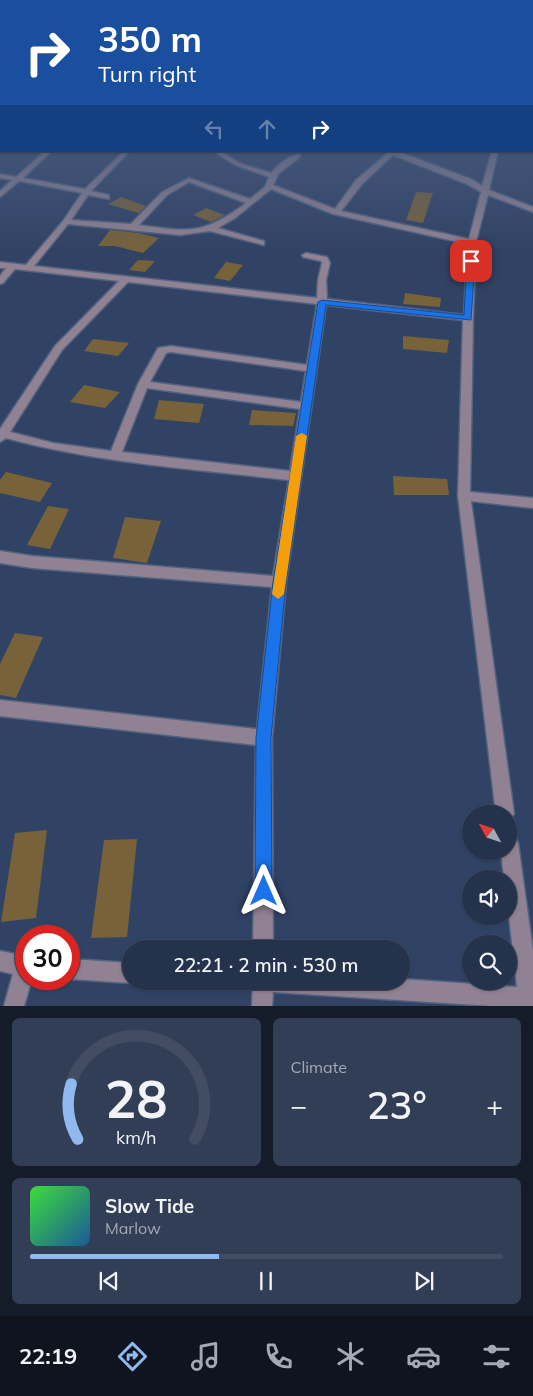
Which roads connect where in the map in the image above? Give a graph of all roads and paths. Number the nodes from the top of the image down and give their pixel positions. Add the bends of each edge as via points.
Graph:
1 (42, 158) edge
2 (120, 158) edge
3 (227, 158) edge
4 (295, 158) edge
5 (385, 158) edge
6 (407, 158) edge
7 (493, 158) edge
8 (0, 176) edge
9 (272, 176) junction
10 (20, 179) junction
11 (269, 186) junction
12 (484, 191) junction
13 (86, 192) junction
14 (0, 196) edge
15 (106, 197) dead end
16 (251, 202) junction
17 (533, 210) edge
18 (336, 212) junction
19 (66, 222) junction
20 (133, 227) junction
21 (212, 229) junction
22 (472, 242) junction
23 (261, 243) dead end
24 (306, 255) dead end
25 (0, 266) edge
26 (12, 267) junction
27 (27, 268) junction
28 (125, 280) junction
29 (0, 281) edge
30 (322, 302) junction
31 (468, 318) junction
32 (312, 369) junction
33 (143, 384) junction
34 (306, 406) junction
35 (1, 435) edge
36 (115, 456) junction
37 (295, 476) junction
38 (464, 496) junction
39 (533, 503) edge
40 (0, 557) edge
41 (279, 582) junction
42 (0, 708) edge
43 (264, 738) junction
44 (504, 805) edge
45 (511, 860) edge
46 (263, 940) edge
47 (0, 961) edge
48 (15, 964) edge
49 (80, 970) edge
50 (122, 972) edge
51 (19, 990) edge
52 (264, 990) edge
53 (378, 990) edge
54 (529, 1002) edge
55 (14, 1006) edge
56 (262, 1006) edge

1 - 10 street
2 - 13 street
3 - 9 street
4 - 9 street
5 - 18 street via 359,182
6 - 12 street via 470,182
7 - 12 street
8 - 10 street
9 - 11 street
10 - 13 street
10 - 14 street
11 - 16 street
11 - 18 street
12 - 17 street
12 - 22 street
13 - 15 street
13 - 19 street
16 - 20 street via 189,180 159,196
16 - 21 street
18 - 22 street
19 - 20 street
19 - 27 street
20 - 21 street via 183,233
21 - 23 street
22 - 31 street
24 - 30 street via 324,259 326,264
25 - 26 street
26 - 27 street
26 - 29 street
27 - 28 street
28 - 30 street
28 - 35 street via 58,348
30 - 31 street
30 - 32 street
31 - 38 street
32 - 33 street via 166,348 159,352
32 - 34 street
33 - 34 street
33 - 36 street
34 - 37 street
35 - 36 street
36 - 37 street
37 - 41 street
38 - 39 street
38 - 44 street
40 - 41 street
41 - 43 street
42 - 43 street
43 - 46 street
45 - 54 street
47 - 48 street
49 - 50 street
51 - 55 street
52 - 56 street
53 - 54 street

